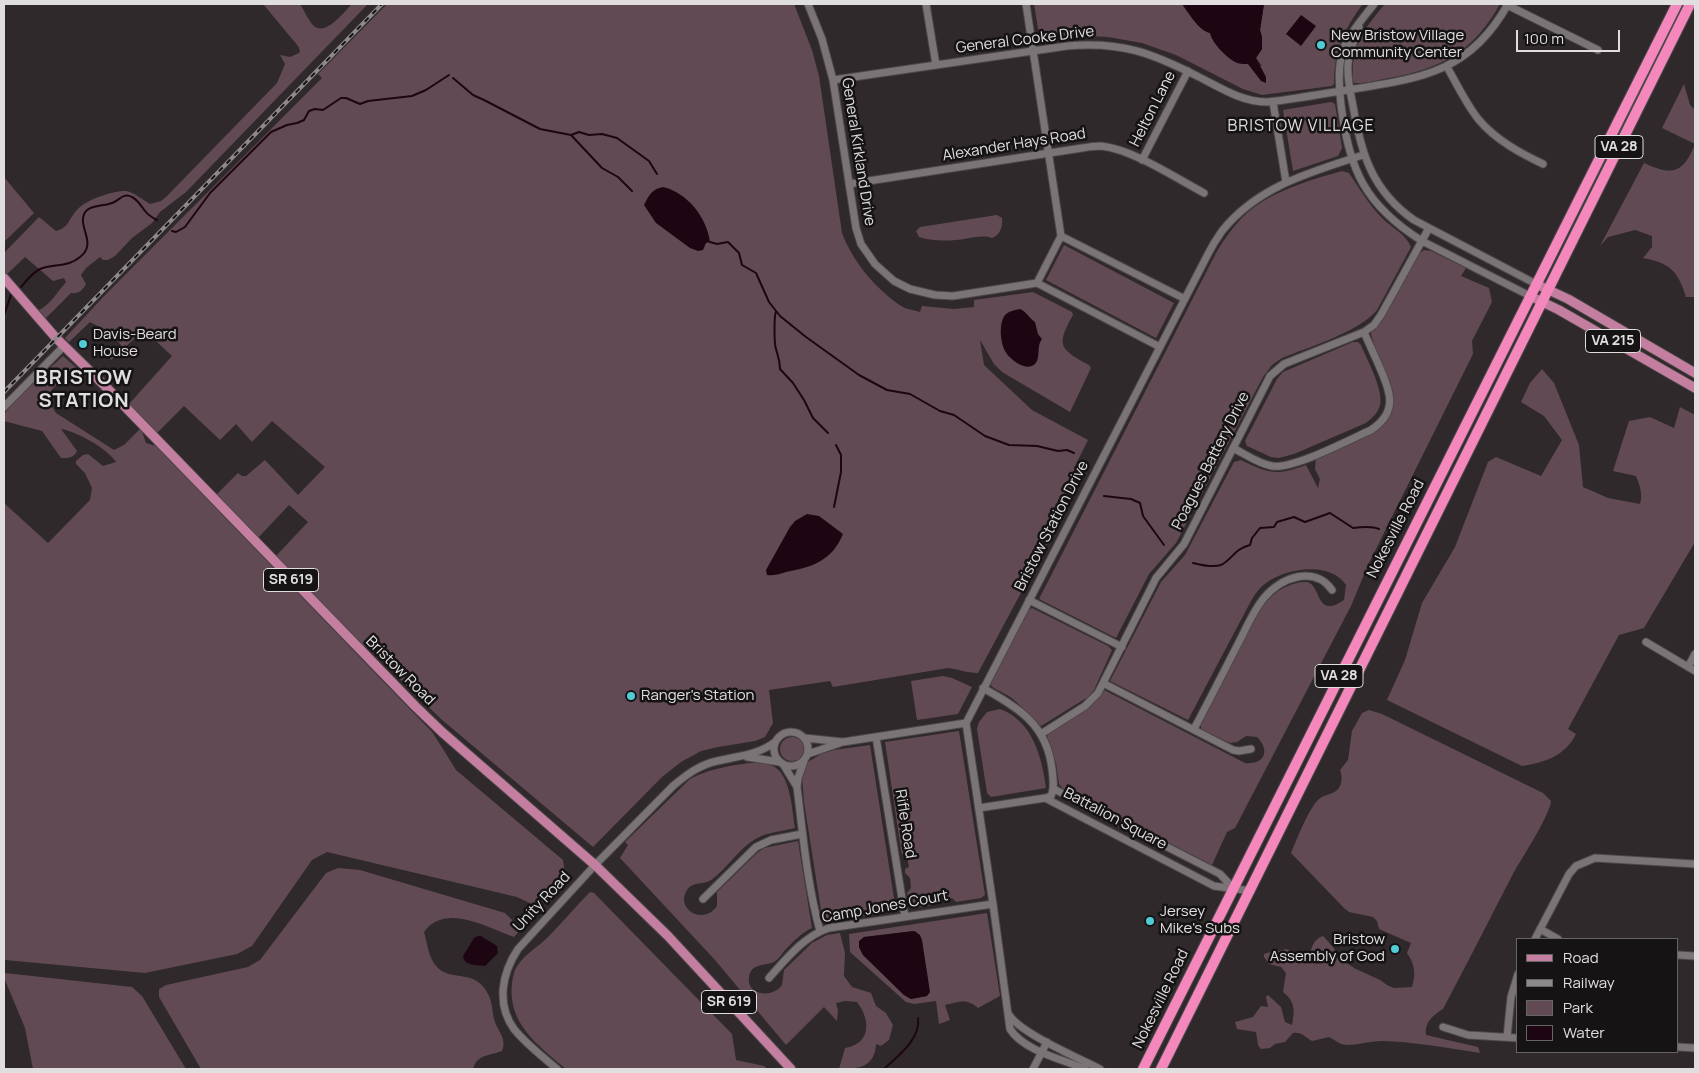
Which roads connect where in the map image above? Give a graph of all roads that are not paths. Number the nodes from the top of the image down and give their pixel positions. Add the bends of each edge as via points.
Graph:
1 (808, 4) edge
2 (926, 4) edge
3 (1026, 4) edge
4 (1374, 4) edge
5 (1508, 4) edge
6 (1676, 4) edge
7 (1690, 4) edge
8 (1362, 19) junction
9 (1598, 50) dead end
10 (1033, 51) junction
11 (936, 65) junction
12 (1447, 67) junction
13 (1188, 71) junction
14 (833, 80) junction
15 (1350, 90) junction
16 (1340, 91) junction
17 (1273, 102) junction
18 (1048, 153) junction
19 (1363, 155) junction
20 (1351, 159) junction
21 (1142, 160) junction
22 (1543, 164) dead end
23 (1286, 182) junction
24 (849, 184) junction
25 (1204, 193) dead end
26 (1429, 228) junction
27 (1061, 236) junction
28 (1422, 241) junction
29 (4, 278) edge
30 (1037, 283) junction
31 (1536, 284) junction
32 (1548, 290) junction
33 (1530, 296) junction
34 (1184, 299) junction
35 (1542, 302) junction
36 (1364, 332) junction
37 (64, 346) junction
38 (1160, 347) junction
39 (1695, 373) edge
40 (1695, 388) edge
41 (4, 407) edge
42 (1233, 448) junction
43 (1332, 590) dead end
44 (1029, 600) junction
45 (1646, 642) dead end
46 (1122, 647) junction
47 (1695, 654) edge
48 (1688, 667) junction
49 (1695, 671) edge
50 (1103, 683) junction
51 (983, 688) junction
52 (966, 723) junction
53 (1194, 729) junction
54 (1041, 734) junction
55 (876, 737) junction
56 (805, 738) junction
57 (775, 742) junction
58 (843, 742) junction
59 (1251, 748) dead end
60 (744, 757) junction
61 (806, 758) junction
62 (781, 763) junction
63 (797, 787) junction
64 (1054, 790) junction
65 (1045, 798) junction
66 (979, 808) junction
67 (802, 834) junction
68 (1695, 864) edge
69 (595, 865) junction
70 (1233, 888) junction
71 (1251, 890) junction
72 (703, 899) dead end
73 (993, 904) junction
74 (905, 916) junction
75 (1540, 929) junction
76 (820, 931) junction
77 (1536, 938) edge
78 (1556, 938) edge
79 (1679, 955) edge
80 (1695, 956) edge
81 (769, 978) dead end
82 (1516, 981) edge
83 (1006, 1008) junction
84 (1443, 1026) dead end
85 (1508, 1037) junction
86 (1516, 1038) edge
87 (1047, 1042) junction
88 (1679, 1047) edge
89 (1695, 1048) edge
90 (1042, 1052) junction
91 (1164, 1068) edge
92 (557, 1069) edge
93 (791, 1069) edge
94 (1033, 1069) edge
95 (1085, 1069) edge
96 (1100, 1069) edge
97 (1142, 1069) edge

1 - 14 street, General Kirkland Drive
2 - 11 street
3 - 10 street
4 - 8 street
5 - 9 street
5 - 12 street, General Cooke Drive via 1482,40
6 - 31 highway, Nokesville Road / VA 28
7 - 32 highway, Nokesville Road / VA 28
8 - 15 street via 1349,57
8 - 16 street via 1345,45 1339,74
10 - 11 street, General Cooke Drive
10 - 13 street, General Cooke Drive via 1088,44 1110,45 1153,55
10 - 18 street
11 - 14 street, General Cooke Drive
12 - 15 street, General Cooke Drive via 1414,79
12 - 22 street via 1480,121 1511,147
13 - 17 street, General Cooke Drive via 1246,100
13 - 21 street, Helton Lane
14 - 24 street, General Kirkland Drive
15 - 16 street, General Cooke Drive
15 - 19 street
16 - 17 street, General Cooke Drive
16 - 20 street
17 - 23 street
18 - 21 street, Alexander Hays Road via 1101,146
18 - 24 street, Alexander Hays Road
18 - 27 street
19 - 20 street, Bristow Station Drive
19 - 26 street via 1392,200 1408,216
20 - 23 street, Bristow Station Drive
20 - 28 street via 1361,182 1382,211
21 - 25 street, Alexander Hays Road
23 - 34 street, Bristow Station Drive via 1250,203 1221,232
24 - 30 street, General Kirkland Drive via 861,244 887,276 902,285 918,292 960,296
26 - 28 street, Poagues Battery Drive
26 - 31 street
27 - 30 street
27 - 34 street
28 - 33 street
28 - 36 street, Poagues Battery Drive via 1382,315
29 - 37 main road, Bristow Road / SR 619
30 - 38 street
31 - 32 main road, VA 215
31 - 33 highway, Nokesville Road / VA 28
32 - 35 highway, Nokesville Road / VA 28
32 - 39 main road, VA 215
33 - 35 main road, VA 215
33 - 70 highway, Nokesville Road / VA 28
34 - 38 street, Bristow Station Drive
35 - 40 main road, VA 215
35 - 71 highway, Nokesville Road / VA 28
36 - 42 street, Poagues Battery Drive via 1274,371
36 - 42 street via 1390,392 1386,417 1378,426 1282,466 1269,466
37 - 41 street
37 - 69 main road, Bristow Road / SR 619 via 415,706
38 - 44 street, Bristow Station Drive
42 - 46 street, Poagues Battery Drive via 1184,544 1156,578
43 - 53 street via 1324,580 1310,576 1294,578 1271,590 1255,612
44 - 46 street
44 - 51 street, Bristow Station Drive
45 - 48 street
46 - 50 street, Poagues Battery Drive
47 - 48 street
48 - 49 street
50 - 53 street
50 - 54 street, Poagues Battery Drive via 1085,706
51 - 52 street, Bristow Station Drive
51 - 54 street via 1020,710
52 - 55 street
52 - 66 street
53 - 59 street via 1233,750
54 - 64 street via 1049,755
55 - 58 street
55 - 74 street, Rifle Road
56 - 57 street via 790,731
56 - 58 street
56 - 61 street via 809,749
57 - 60 street
57 - 62 street via 774,752
58 - 61 street
60 - 62 street
60 - 69 street, Unity Road via 715,762 684,776
61 - 62 street via 796,766
61 - 63 street
62 - 63 street
63 - 67 street
64 - 65 street
64 - 70 street, Battalion Square via 1220,874
65 - 66 street, Battalion Square
65 - 70 street, Battalion Square via 1214,886
66 - 73 street
67 - 72 street via 756,847
67 - 76 street
68 - 75 street via 1603,858 1585,861 1570,874
69 - 92 street, Unity Road via 518,949 503,981 504,1006 514,1029
69 - 93 main road, Bristow Road / SR 619 via 668,936
70 - 71 street, Battalion Square
70 - 97 highway, Nokesville Road / VA 28
71 - 91 highway, Nokesville Road / VA 28
73 - 74 street, Camp Jones Court
73 - 83 street
74 - 76 street, Camp Jones Court
75 - 77 street
75 - 78 street
76 - 81 street, Camp Jones Court via 803,942
79 - 80 street
82 - 85 street via 1511,997
83 - 87 street via 1014,1022
83 - 90 street via 1013,1034
84 - 85 street via 1468,1035
85 - 86 street
87 - 90 street
87 - 96 street
88 - 89 street
90 - 94 street
90 - 95 street

